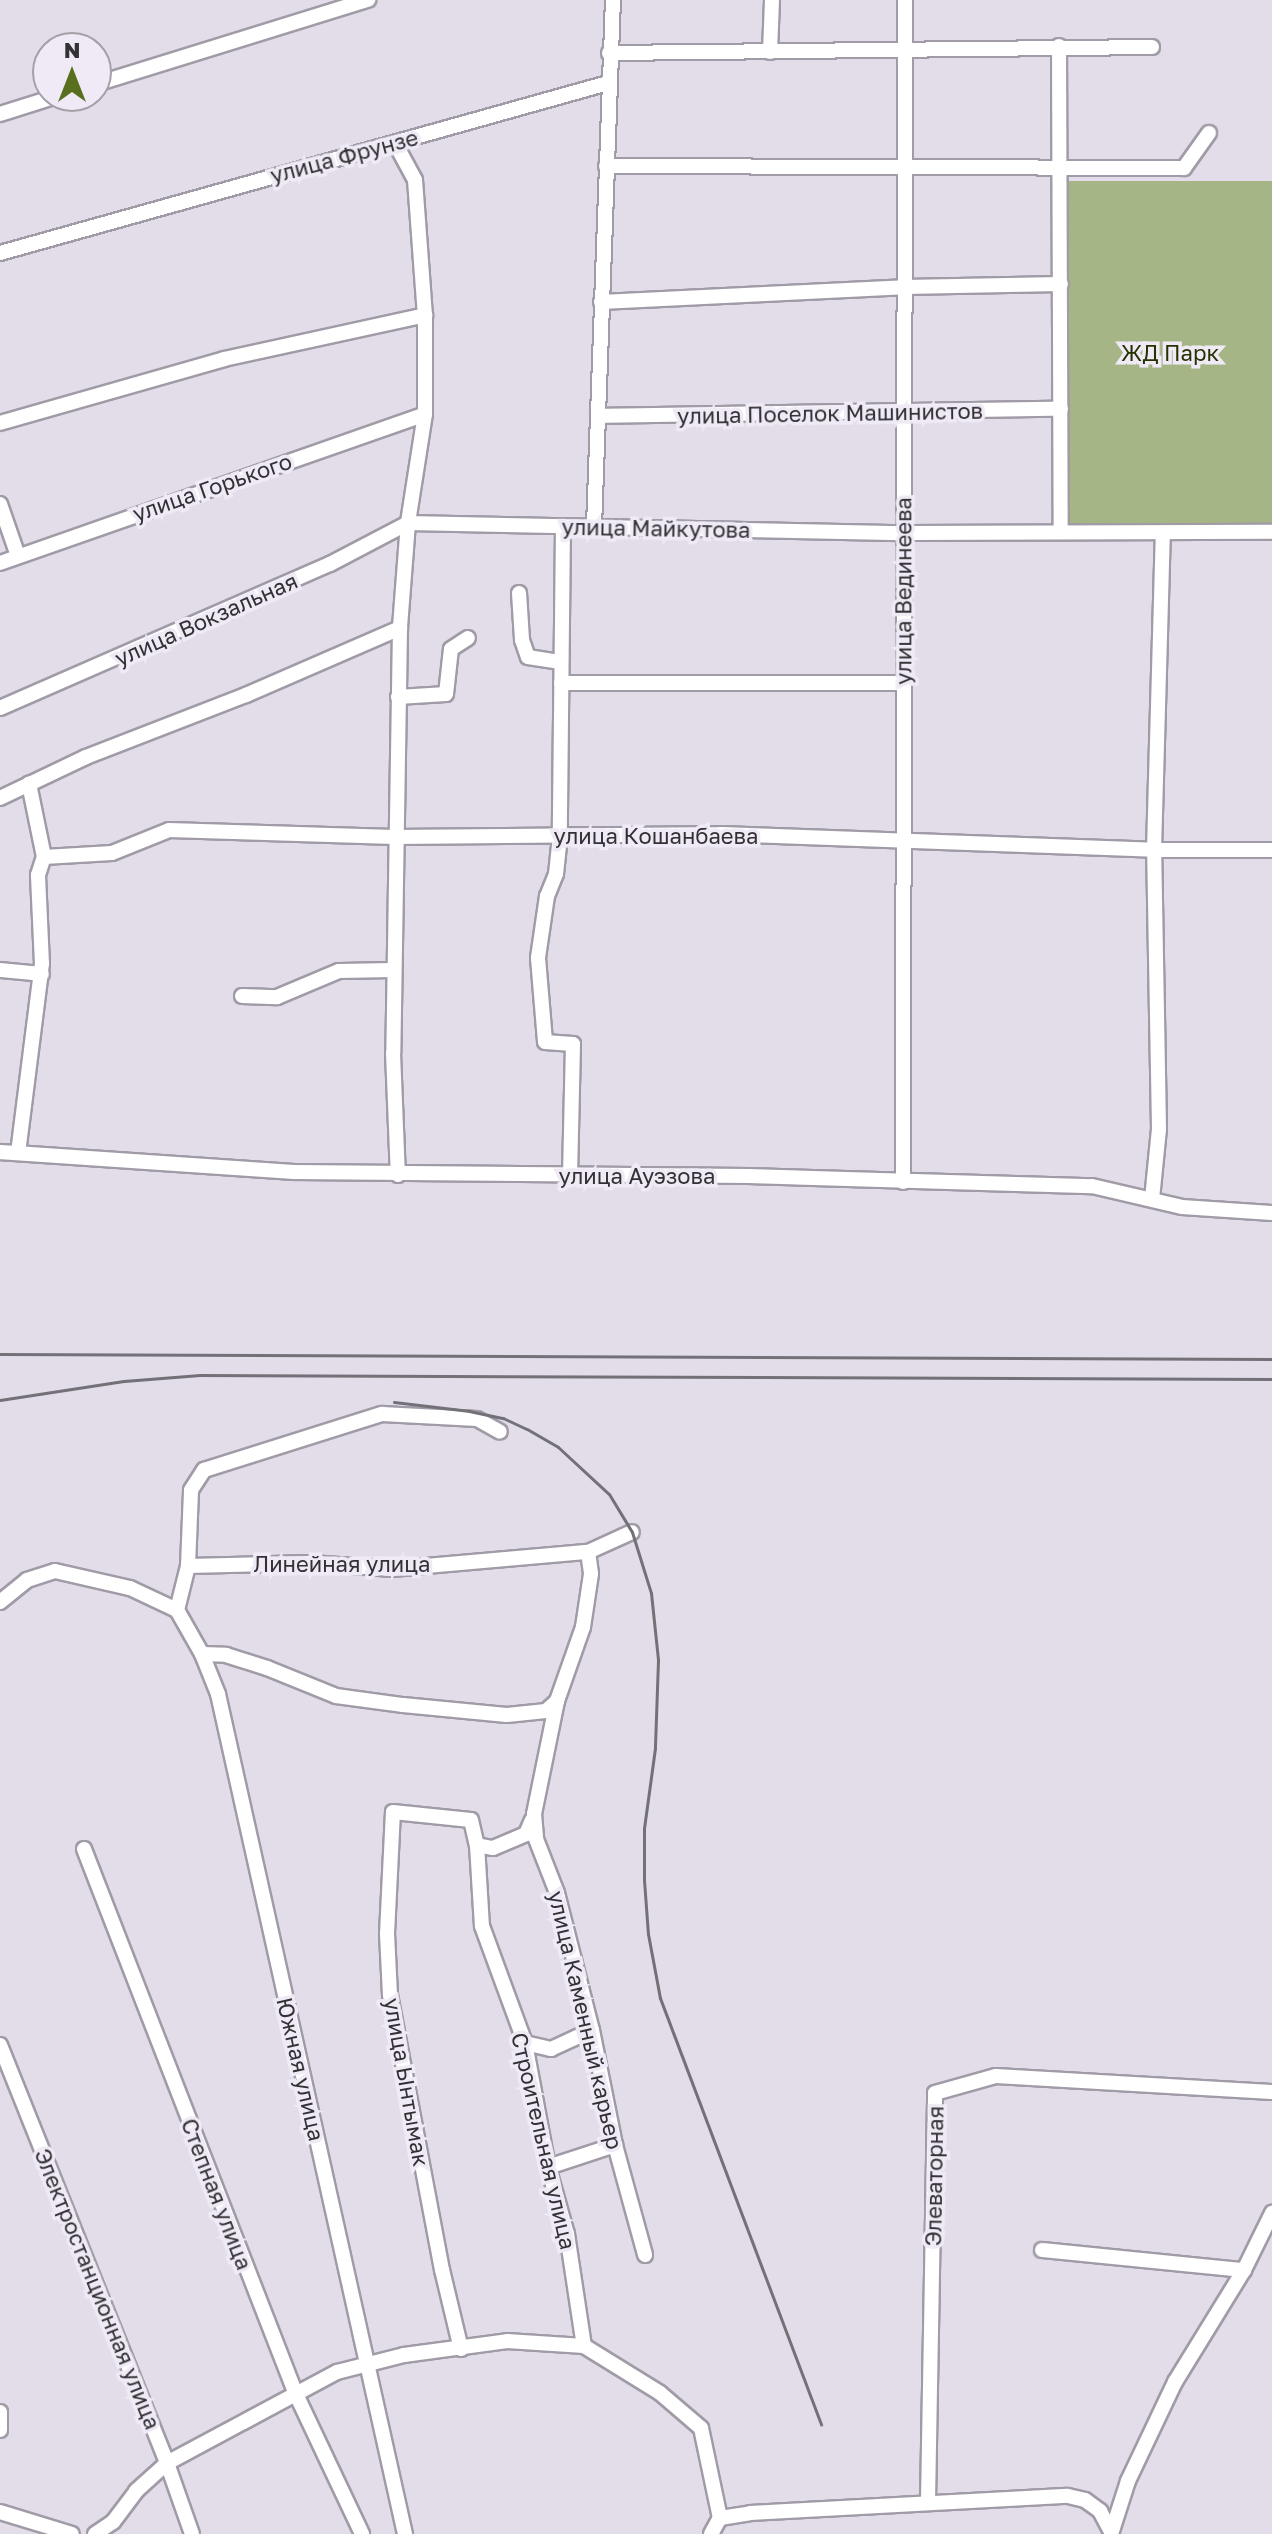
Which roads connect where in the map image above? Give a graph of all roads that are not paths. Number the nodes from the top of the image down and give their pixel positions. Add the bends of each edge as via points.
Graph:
1 (368, 0) edge
2 (613, 0) edge
3 (772, 0) edge
4 (905, 0) edge
5 (1059, 46) junction
6 (1152, 47) dead end
7 (770, 52) junction
8 (905, 52) junction
9 (609, 53) junction
10 (112, 79) edge
11 (608, 83) junction
12 (32, 104) edge
13 (0, 114) edge
14 (1209, 133) dead end
15 (395, 143) junction
16 (606, 166) junction
17 (904, 168) junction
18 (1060, 168) junction
19 (0, 253) edge
20 (1061, 284) junction
21 (904, 287) junction
22 (601, 302) junction
23 (425, 315) junction
24 (1061, 409) junction
25 (903, 411) junction
26 (425, 414) junction
27 (598, 416) junction
28 (0, 423) edge
29 (0, 504) edge
30 (408, 523) junction
31 (563, 526) junction
32 (594, 527) junction
33 (1061, 532) junction
34 (1272, 532) edge
35 (903, 533) junction
36 (1163, 533) junction
37 (18, 556) junction
38 (0, 563) edge
39 (519, 593) dead end
40 (400, 628) junction
41 (468, 638) dead end
42 (561, 662) junction
43 (561, 683) junction
44 (903, 683) junction
45 (398, 697) junction
46 (0, 708) edge
47 (29, 784) junction
48 (0, 798) edge
49 (560, 836) junction
50 (394, 837) junction
51 (905, 842) junction
52 (1154, 850) junction
53 (1272, 850) edge
54 (44, 857) junction
55 (0, 970) edge
56 (393, 970) junction
57 (42, 974) junction
58 (242, 996) dead end
59 (0, 1152) edge
60 (18, 1153) junction
61 (398, 1175) junction
62 (570, 1176) junction
63 (903, 1182) junction
64 (1152, 1199) junction
65 (1272, 1213) edge
66 (500, 1432) dead end
67 (632, 1532) dead end
68 (588, 1552) junction
69 (188, 1566) junction
70 (0, 1602) edge
71 (177, 1610) junction
72 (202, 1654) junction
73 (557, 1701) junction
74 (534, 1814) junction
75 (477, 1845) junction
76 (84, 1849) dead end
77 (592, 2030) junction
78 (525, 2043) junction
79 (0, 2045) edge
80 (1272, 2092) edge
81 (615, 2145) junction
82 (548, 2167) junction
83 (1272, 2213) edge
84 (1042, 2250) dead end
85 (645, 2255) dead end
86 (1244, 2270) junction
87 (584, 2346) junction
88 (461, 2349) junction
89 (367, 2364) junction
90 (295, 2392) junction
91 (0, 2412) edge
92 (0, 2430) edge
93 (167, 2463) junction
94 (928, 2502) junction
95 (0, 2512) edge
96 (720, 2518) junction
97 (1111, 2533) edge
98 (72, 2534) edge
99 (95, 2534) edge
100 (192, 2534) edge
101 (362, 2534) edge
102 (405, 2534) edge
103 (711, 2534) edge

1 - 10 street
2 - 9 street
3 - 7 street
4 - 8 street, улица Вединеева
5 - 6 street
5 - 8 street
5 - 18 street
7 - 8 street
7 - 9 street
8 - 17 street, улица Вединеева
9 - 11 street
11 - 15 street, улица Фрунзе
11 - 16 street
12 - 13 street
14 - 18 street via 1184,168
15 - 19 street, улица Фрунзе
15 - 23 street via 415,180
16 - 17 street
16 - 22 street
17 - 18 street
17 - 21 street, улица Вединеева
18 - 20 street
20 - 21 street
20 - 24 street
21 - 22 street
21 - 25 street, улица Вединеева
22 - 27 street
23 - 26 street
23 - 28 street via 224,359
24 - 25 street, улица Поселок Машинистов
24 - 33 street
25 - 27 street, улица Поселок Машинистов
25 - 35 street, улица Вединеева
26 - 30 street
26 - 37 street, улица Горького
27 - 32 street
29 - 37 street
30 - 31 street, улица Майкутова
30 - 40 street
30 - 46 street, улица Вокзальная via 330,564
31 - 32 street, улица Майкутова
31 - 42 street
32 - 35 street, улица Майкутова
33 - 35 street, улица Майкутова
33 - 36 street, улица Майкутова
34 - 36 street, улица Майкутова
35 - 44 street, улица Вединеева
36 - 52 street
37 - 38 street, улица Горького
39 - 42 street via 528,657
40 - 45 street
40 - 47 street
41 - 45 street via 451,649 446,694
42 - 43 street
43 - 44 street
43 - 49 street
44 - 51 street, улица Вединеева
45 - 50 street
47 - 48 street
47 - 54 street
49 - 50 street, улица Кошанбаева
49 - 51 street, улица Кошанбаева via 721,834
49 - 62 street via 538,958 545,1042 573,1044
50 - 54 street, улица Кошанбаева via 169,830 112,853
50 - 56 street
51 - 52 street, улица Кошанбаева
51 - 63 street, улица Вединеева
52 - 53 street, улица Кошанбаева
52 - 64 street via 1159,1129
54 - 57 street via 38,875
55 - 57 street
56 - 58 street via 339,971 277,997
56 - 61 street
57 - 60 street
59 - 60 street, улица Ауэзова
60 - 61 street, улица Ауэзова
61 - 62 street, улица Ауэзова
62 - 63 street, улица Ауэзова
63 - 64 street, улица Ауэзова via 1092,1186
64 - 65 street, улица Ауэзова via 1182,1207
66 - 69 street via 477,1419 382,1414 204,1470 191,1490
67 - 68 street, Линейная улица
68 - 69 street, Линейная улица via 392,1569 312,1563
68 - 73 street, улица Каменный карьер via 591,1574 583,1627
69 - 71 street
70 - 71 street via 27,1580 55,1571 130,1588
71 - 72 street, Южная улица
72 - 73 street via 226,1655 336,1696 403,1705 507,1715 546,1711
72 - 89 street, Южная улица via 218,1694
73 - 74 street, улица Каменный карьер
74 - 75 street via 526,1834 493,1848
74 - 77 street, улица Каменный карьер via 536,1839 557,1893
75 - 78 street, Строительная улица via 482,1926
75 - 88 street, улица Ынтымак via 471,1820 393,1812 390,1995
76 - 90 street, Степная улица
77 - 78 street via 551,2049
77 - 81 street, улица Каменный карьер
78 - 82 street, Строительная улица
79 - 93 street, Электростанционная улица
80 - 94 street, Элеваторная via 996,2076 935,2093
81 - 82 street
81 - 85 street, улица Каменный карьер
82 - 87 street, Строительная улица via 567,2234
83 - 86 street
84 - 86 street
86 - 97 street via 1175,2382 1128,2481
87 - 88 street via 507,2341
87 - 96 street via 660,2393 701,2428
88 - 89 street
89 - 90 street
89 - 102 street, Южная улица
90 - 93 street
90 - 101 street, Степная улица
91 - 92 street
93 - 99 street via 113,2522
93 - 100 street, Электростанционная улица
94 - 96 street
94 - 97 street via 1068,2496 1100,2511
95 - 98 street
96 - 103 street

